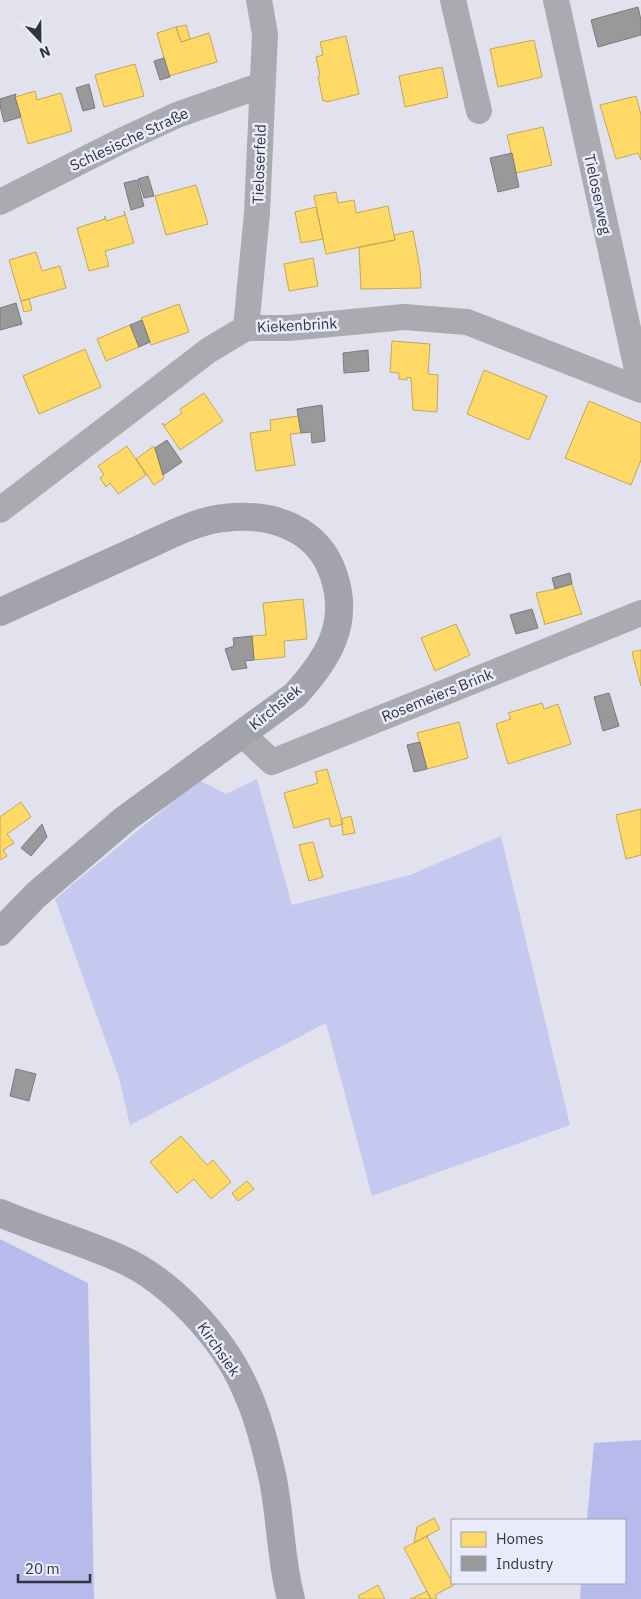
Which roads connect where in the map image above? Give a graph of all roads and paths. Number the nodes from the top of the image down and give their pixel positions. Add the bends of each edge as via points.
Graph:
1 (259, 0) edge
2 (452, 0) edge
3 (556, 0) edge
4 (262, 85) junction
5 (479, 111) dead end
6 (0, 202) edge
7 (246, 328) junction
8 (641, 389) edge
9 (0, 510) edge
10 (0, 612) edge
11 (641, 613) edge
12 (242, 734) junction
13 (0, 932) edge
14 (0, 1213) edge
15 (291, 1599) edge

1 - 4 street, Tieloserfeld via 265,34
2 - 5 street
3 - 8 street, Tieloserweg
4 - 6 street, Schlesische Straße via 177,115
4 - 7 street, Tieloserfeld via 257,212
7 - 8 street, Kiekenbrink via 289,328 404,317 467,322
7 - 9 street, Kiekenbrink via 210,350
10 - 12 main road, Kirchsiek via 185,529 222,518 271,519 293,528 311,539 333,570 339,591 340,614 334,640 317,670 295,695
11 - 12 street, Rosemeiers Brink via 272,762
12 - 13 main road, Kirchsiek via 125,819 36,895
14 - 15 main road, Kirchsiek via 123,1260 164,1284 195,1315 225,1353 245,1387 260,1427 272,1478

